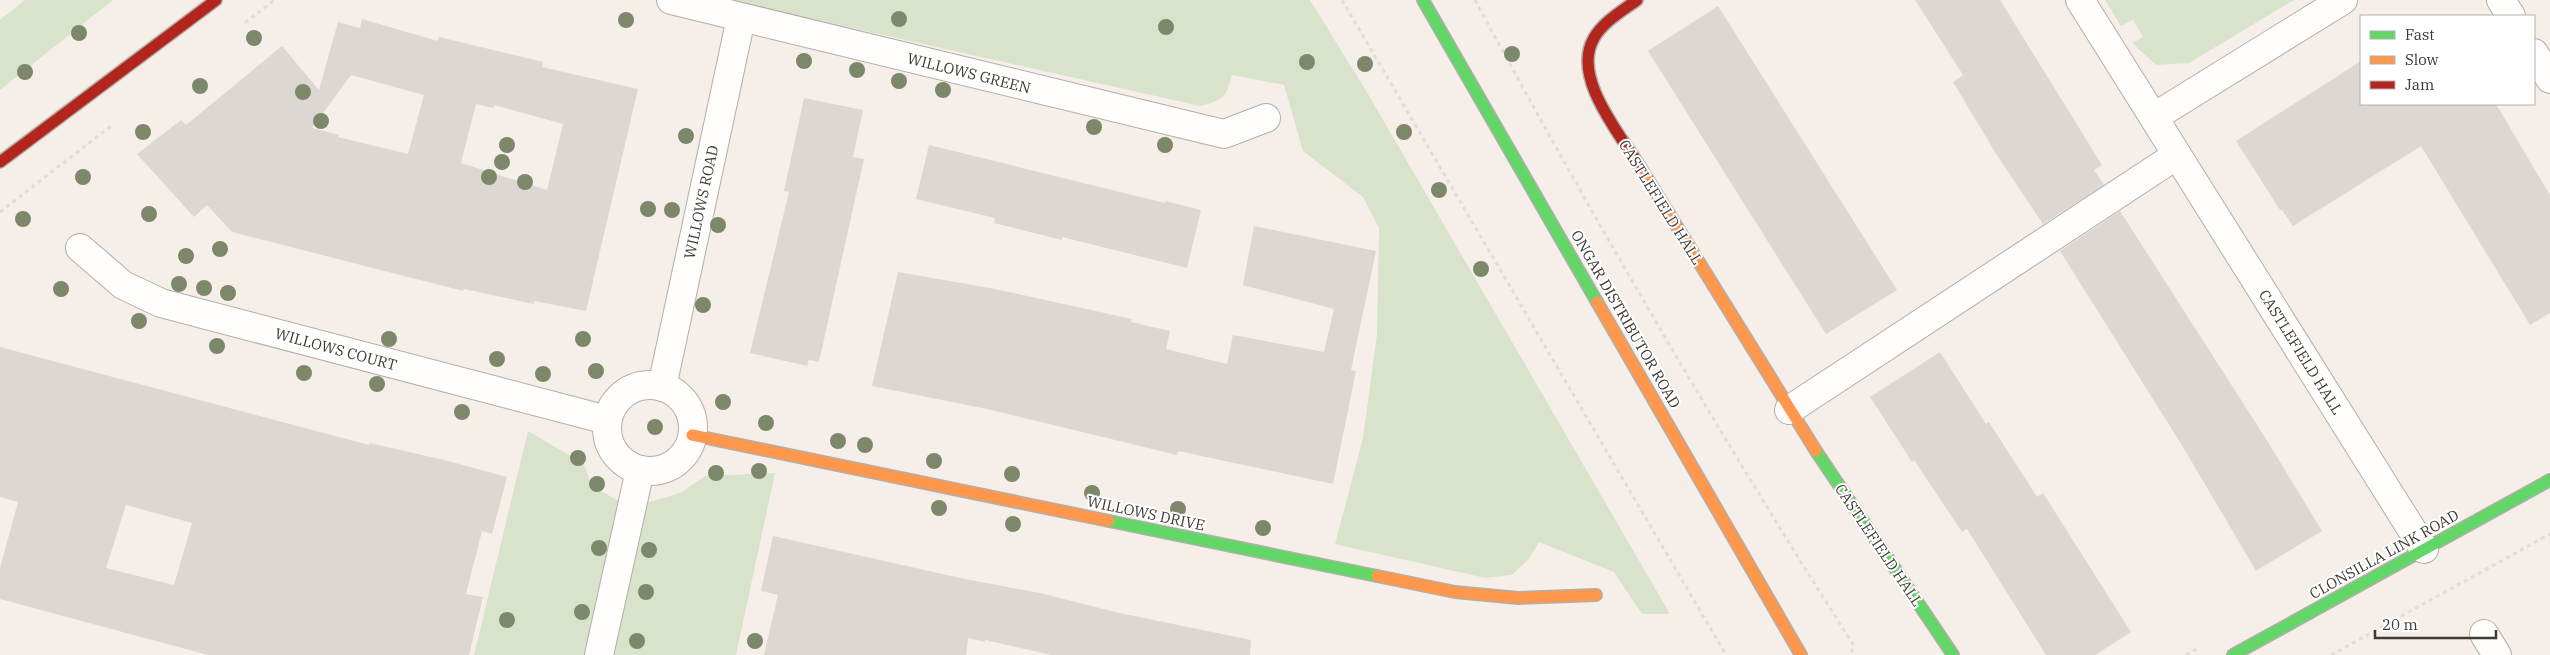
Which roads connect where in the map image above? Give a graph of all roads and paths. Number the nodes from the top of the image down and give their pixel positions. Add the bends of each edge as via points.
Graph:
1 (216, 0) edge
2 (671, 0) edge
3 (1236, 0) edge
4 (1342, 0) edge
5 (1423, 0) edge
6 (1475, 0) edge
7 (1637, 0) edge
8 (2080, 0) edge
9 (2343, 0) edge
10 (2501, 0) edge
11 (2510, 15) edge
12 (741, 18) junction
13 (2535, 55) edge
14 (2550, 79) edge
15 (1290, 86) dead end
16 (2154, 117) junction
17 (1266, 118) dead end
18 (2177, 155) junction
19 (0, 162) edge
20 (80, 248) dead end
21 (662, 386) junction
22 (1789, 410) junction
23 (607, 420) junction
24 (692, 435) junction
25 (640, 470) junction
26 (2550, 480) edge
27 (2550, 534) edge
28 (2424, 550) junction
29 (1596, 594) dead end
30 (599, 655) edge
31 (1726, 655) edge
32 (1801, 655) edge
33 (1850, 655) edge
34 (1952, 655) edge
35 (2233, 655) edge
36 (2331, 655) edge

1 - 19 street
2 - 12 street, WILLOWS GREEN
3 - 15 path via 1284,63
4 - 31 path
5 - 32 street, ONGAR DISTRIBUTOR ROAD
6 - 33 path via 1714,421 1854,646
7 - 22 street, CASTLEFIELD HALL via 1592,37 1586,54 1587,75 1593,90
8 - 16 street, CASTLEFIELD HALL
9 - 16 street
10 - 11 street
12 - 17 street, WILLOWS GREEN via 1224,134
12 - 21 street, WILLOWS ROAD
13 - 14 street
16 - 18 street, CASTLEFIELD HALL
18 - 22 street
18 - 28 street, CASTLEFIELD HALL
20 - 23 street, WILLOWS COURT via 122,285 161,303
21 - 23 street via 633,388 621,395
21 - 24 street via 686,405 692,422
22 - 34 street, CASTLEFIELD HALL
23 - 25 street via 611,446 618,456
24 - 25 street via 680,459 654,470
24 - 29 street, WILLOWS DRIVE via 1455,592 1518,598
25 - 30 street
26 - 28 street, CLONSILLA LINK ROAD
27 - 36 path
28 - 35 street, CLONSILLA LINK ROAD

